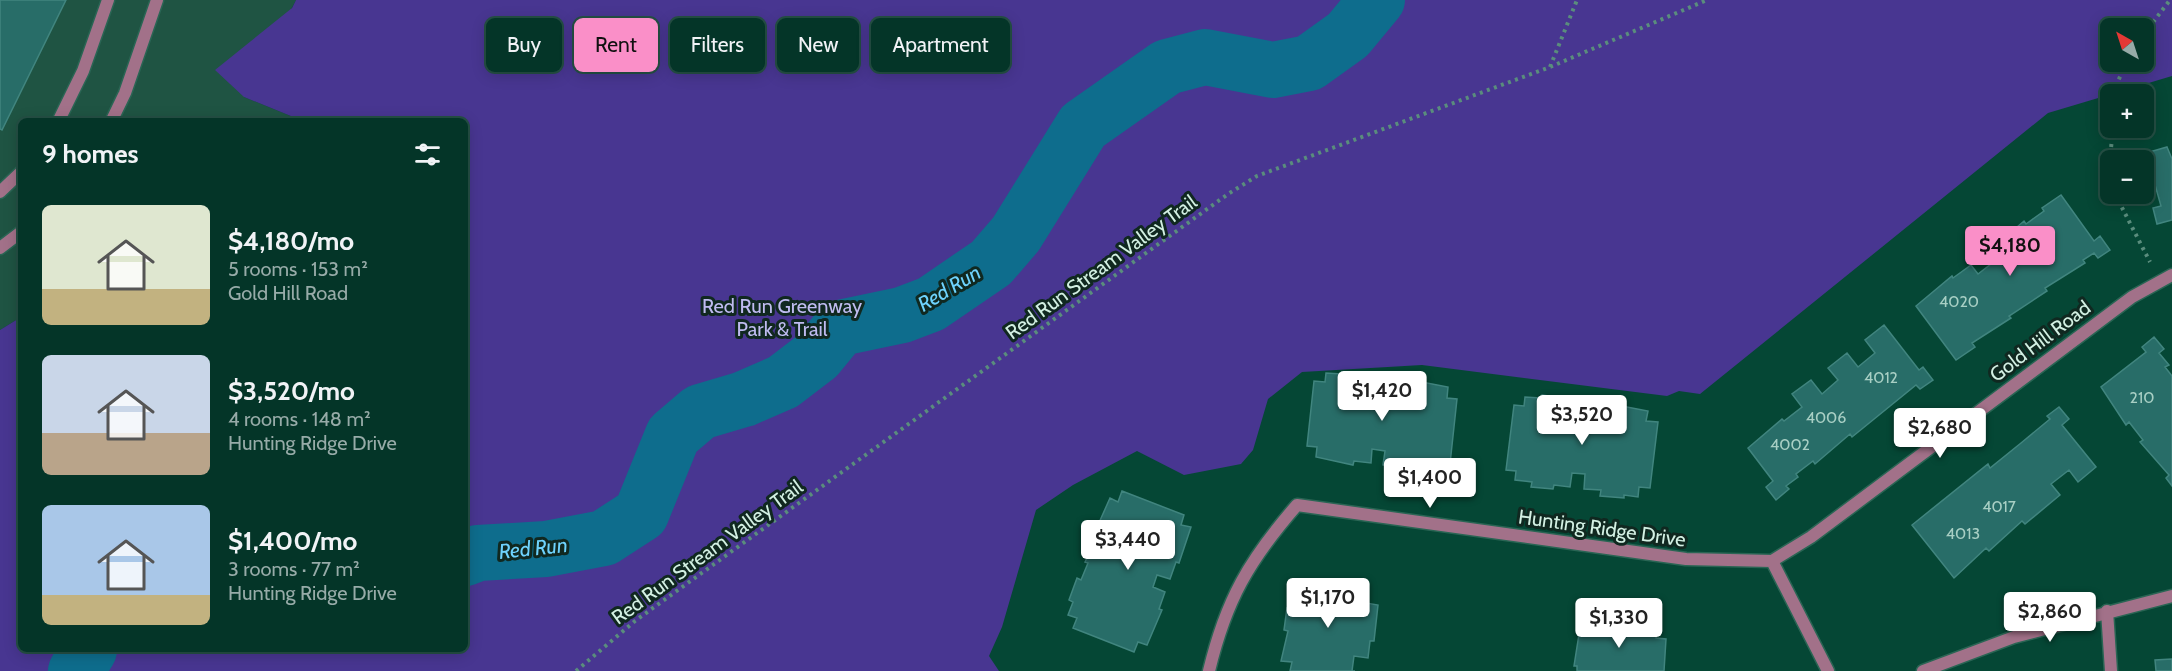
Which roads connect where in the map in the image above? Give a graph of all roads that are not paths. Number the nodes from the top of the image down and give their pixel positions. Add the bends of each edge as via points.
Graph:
1 (108, 0) edge
2 (157, 0) edge
3 (60, 118) edge
4 (113, 118) edge
5 (18, 175) edge
6 (0, 192) edge
7 (18, 234) edge
8 (0, 248) edge
9 (2169, 277) edge
10 (1772, 561) junction
11 (2172, 596) edge
12 (2107, 611) junction
13 (1209, 671) edge
14 (1828, 671) edge
15 (1923, 671) edge
16 (2111, 671) edge

1 - 3 street via 83,71
2 - 4 street
5 - 6 street
7 - 8 street
9 - 10 street, Gold Hill Road via 2132,297 1811,537
10 - 13 street, Hunting Ridge Drive via 1686,559 1297,505 1262,544 1235,591
10 - 14 street
11 - 12 street
12 - 15 street via 2014,637
12 - 16 street

